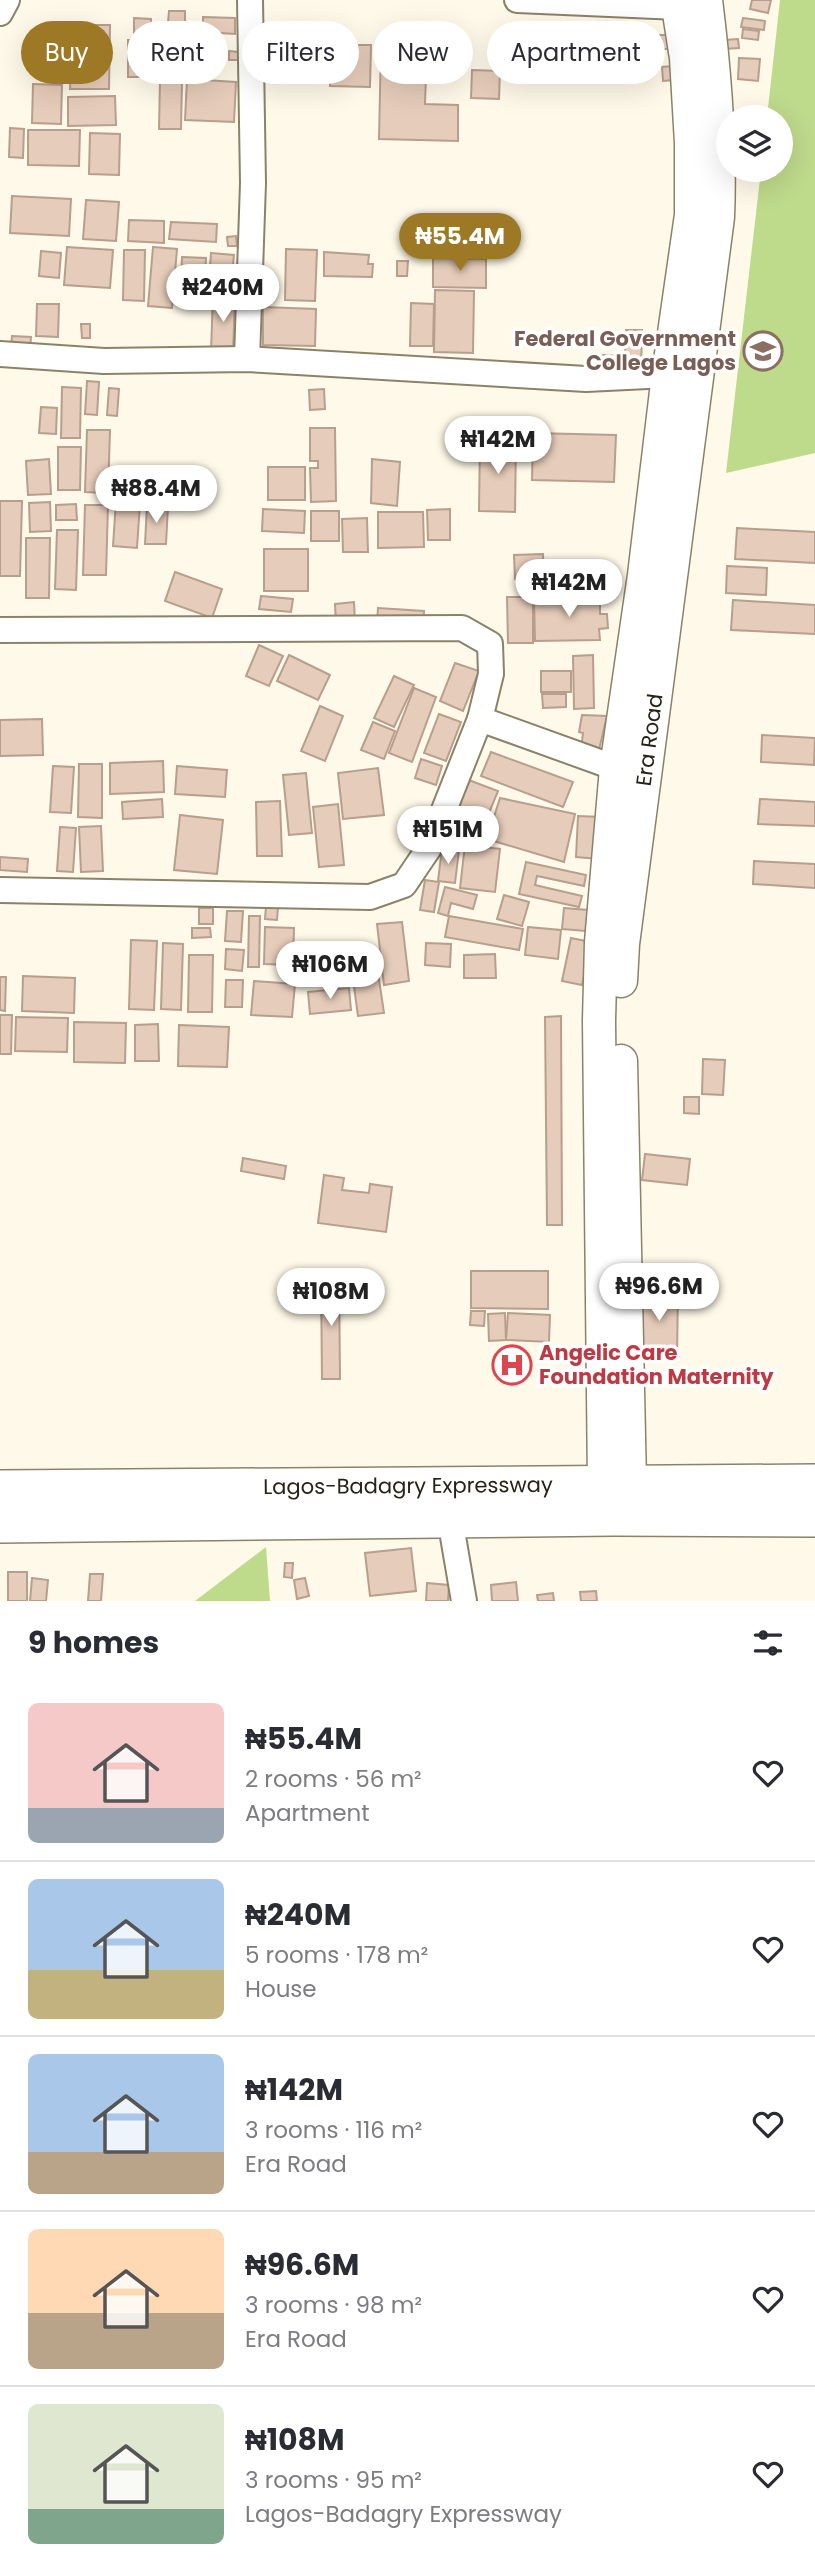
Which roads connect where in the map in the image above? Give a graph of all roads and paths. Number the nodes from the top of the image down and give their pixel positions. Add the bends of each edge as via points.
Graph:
1 (7, 0) edge
2 (250, 0) edge
3 (517, 0) edge
4 (687, 2) edge
5 (0, 13) edge
6 (0, 354) edge
7 (247, 359) junction
8 (668, 374) junction
9 (0, 630) edge
10 (480, 719) junction
11 (616, 768) junction
12 (0, 890) edge
13 (815, 1483) edge
14 (617, 1484) junction
15 (0, 1489) edge
16 (815, 1518) edge
17 (450, 1519) junction
18 (0, 1524) edge
19 (464, 1601) edge

1 - 5 street
2 - 7 street via 253,183
3 - 4 street
4 - 8 main road via 691,215
4 - 14 main road, Era Road via 713,59 720,164 718,217 623,944
6 - 7 street via 104,361
7 - 8 street via 586,379
8 - 11 main road
9 - 10 street via 462,628 490,644 491,674
10 - 11 street
10 - 12 street via 429,848 404,885 370,897
11 - 14 main road via 598,1021
13 - 14 highway, Lagos-Badagry Expressway
14 - 15 highway, Lagos-Badagry Expressway
16 - 17 highway, Lagos-Badagry Expressway
17 - 18 highway, Lagos-Badagry Expressway
17 - 19 street

